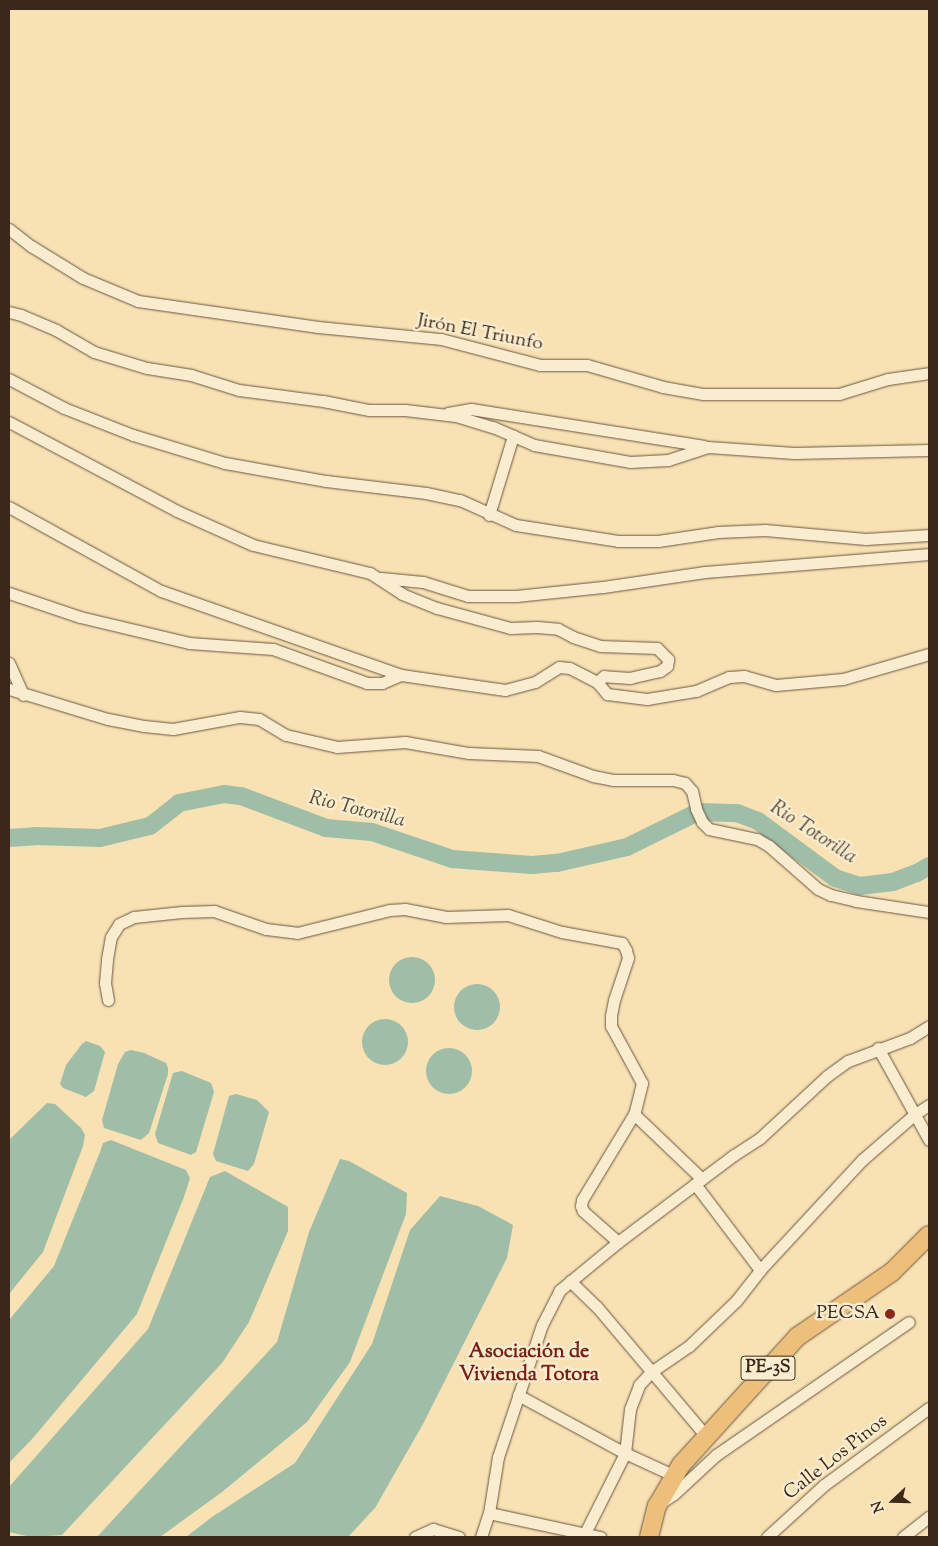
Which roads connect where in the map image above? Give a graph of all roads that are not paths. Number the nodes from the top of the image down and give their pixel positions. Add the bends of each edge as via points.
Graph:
1 (9, 228) edge
2 (9, 312) edge
3 (929, 374) edge
4 (9, 379) edge
5 (441, 415) junction
6 (9, 422) edge
7 (513, 436) junction
8 (708, 447) junction
9 (929, 450) edge
10 (9, 507) edge
11 (489, 515) junction
12 (929, 535) edge
13 (929, 554) edge
14 (380, 578) junction
15 (9, 593) edge
16 (929, 654) edge
17 (10, 666) edge
18 (401, 675) junction
19 (598, 682) junction
20 (9, 689) edge
21 (23, 695) junction
22 (929, 912) edge
23 (108, 1000) dead end
24 (929, 1026) edge
25 (878, 1048) junction
26 (929, 1105) edge
27 (634, 1114) junction
28 (915, 1114) junction
29 (929, 1140) edge
30 (698, 1181) junction
31 (929, 1235) edge
32 (618, 1242) junction
33 (760, 1270) junction
34 (570, 1281) junction
35 (909, 1322) dead end
36 (651, 1372) junction
37 (518, 1395) junction
38 (929, 1408) edge
39 (706, 1436) junction
40 (625, 1453) junction
41 (675, 1476) junction
42 (657, 1506) junction
43 (489, 1513) junction
44 (929, 1517) edge
45 (583, 1535) edge
46 (416, 1537) edge
47 (459, 1537) edge
48 (481, 1537) edge
49 (600, 1537) edge
50 (649, 1537) edge
51 (768, 1537) edge
52 (903, 1537) edge

1 - 3 street, Jirón El Triunfo via 31,246 83,278 138,301 318,328 441,339 540,365 587,365 695,393 839,394 888,379
2 - 5 street via 56,330 94,352 239,390 369,410
4 - 11 street via 64,408 133,435 225,463 326,481 426,493 460,500
5 - 7 street via 474,422
5 - 8 street via 471,409
6 - 14 street via 177,512 254,545
7 - 8 street via 534,445 630,462 668,460
7 - 11 street
8 - 9 street via 794,453
10 - 18 street via 161,591
11 - 12 street via 516,526 618,540 658,541 718,532 765,530 866,539
13 - 14 street via 705,572 516,596 468,596 423,582
14 - 19 street via 402,594 437,608 510,628 537,626 558,629 573,638 600,646 657,648 668,659 667,666 660,671 630,678 604,676
15 - 18 street via 80,617 189,643 273,649 367,683 382,683
16 - 19 street via 843,679 776,685 744,676 696,691 647,699 607,694
17 - 21 street
18 - 19 street via 505,690 535,682 559,668 569,668
20 - 21 street
21 - 22 street via 144,726 173,729 240,717 259,719 286,734 336,747 405,742 469,753 538,756 613,780 673,780 685,783 692,791 696,809 709,829 758,839 831,896
23 - 27 street via 106,983 111,937 119,924 134,917 214,912 266,929 297,933 390,910 404,909 446,917 508,915 562,932 622,943 628,958 611,1016 616,1036 642,1083
24 - 25 street via 910,1038
25 - 28 street
25 - 30 street via 834,1071 760,1138
26 - 28 street
27 - 30 street
27 - 32 street via 582,1200 584,1211
28 - 29 street
28 - 33 street via 862,1160
30 - 32 street
30 - 33 street
31 - 39 highway, PE-3S via 892,1272 797,1337
32 - 34 street
33 - 36 street via 736,1301 689,1346
34 - 36 street via 597,1306
34 - 37 street via 560,1290 542,1325
35 - 42 street via 716,1455
36 - 39 street
36 - 40 street via 639,1385 632,1401
37 - 40 street
37 - 43 street via 498,1457
38 - 51 street, Calle Los Pinos via 824,1485
39 - 41 highway, PE-3S
40 - 41 street
40 - 45 street
41 - 42 highway, PE-3S
42 - 50 highway, PE-3S
43 - 45 street
43 - 48 street
44 - 52 street
45 - 49 street
46 - 47 street via 433,1529

